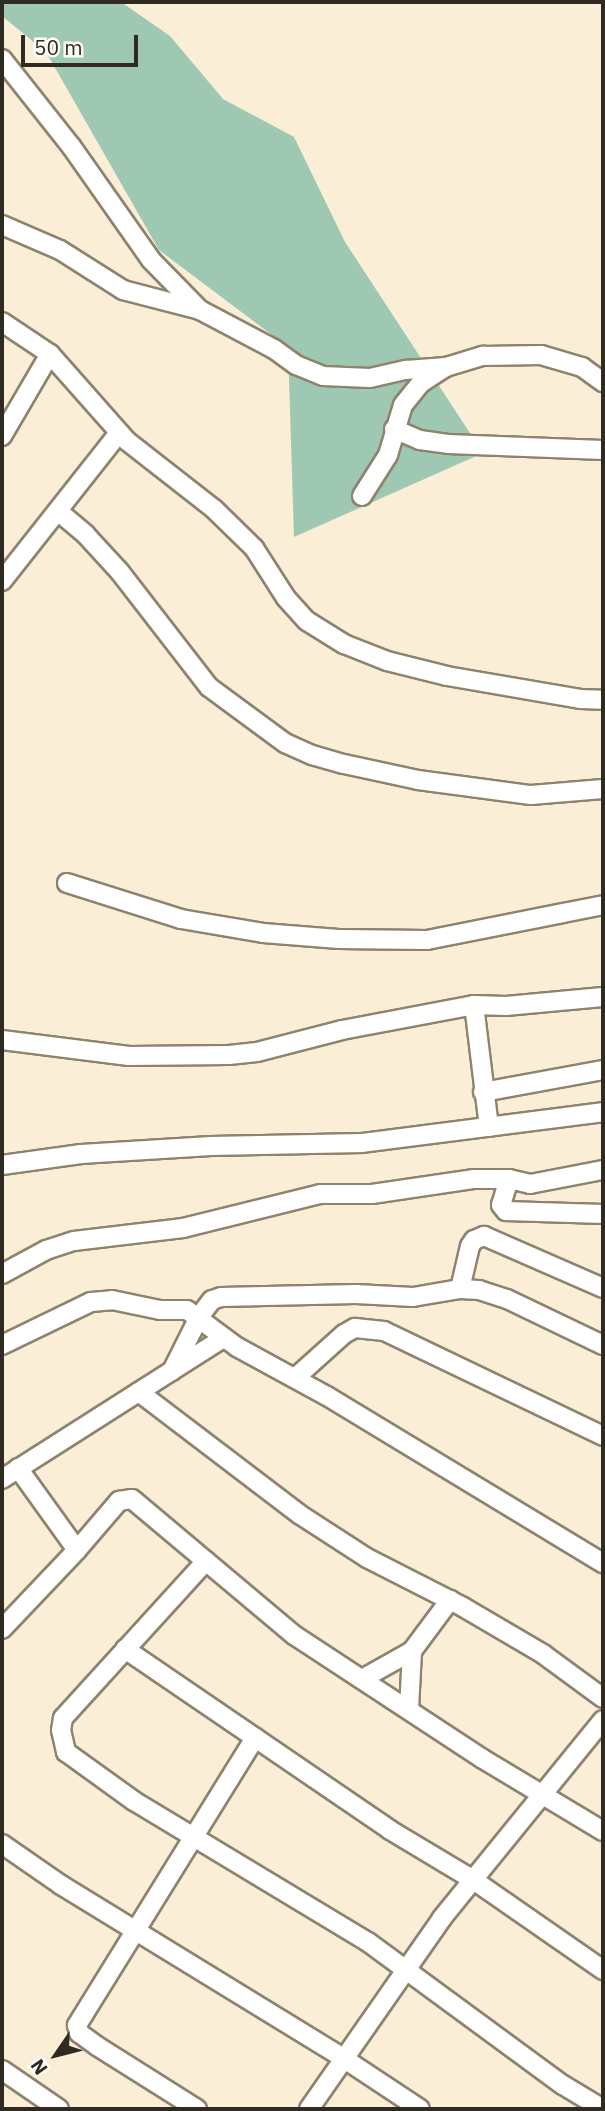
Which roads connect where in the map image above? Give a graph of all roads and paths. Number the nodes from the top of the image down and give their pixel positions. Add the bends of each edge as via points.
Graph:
1 (2, 60) edge
2 (2, 225) edge
3 (200, 310) junction
4 (2, 322) edge
5 (50, 354) junction
6 (446, 367) junction
7 (603, 382) edge
8 (394, 429) junction
9 (119, 433) junction
10 (2, 436) edge
11 (603, 450) edge
12 (362, 496) dead end
13 (59, 512) junction
14 (2, 582) edge
15 (603, 700) edge
16 (603, 789) edge
17 (67, 883) dead end
18 (603, 905) edge
19 (603, 997) edge
20 (474, 1005) junction
21 (2, 1040) edge
22 (603, 1070) edge
23 (483, 1092) junction
24 (603, 1112) edge
25 (489, 1127) junction
26 (2, 1165) edge
27 (603, 1170) edge
28 (509, 1179) junction
29 (603, 1214) edge
30 (2, 1274) edge
31 (603, 1288) edge
32 (460, 1289) junction
33 (199, 1317) junction
34 (223, 1338) junction
35 (2, 1345) edge
36 (603, 1345) edge
37 (172, 1371) junction
38 (295, 1378) junction
39 (139, 1392) junction
40 (603, 1436) edge
41 (18, 1468) junction
42 (2, 1479) edge
43 (77, 1550) junction
44 (206, 1560) junction
45 (603, 1563) edge
46 (450, 1600) junction
47 (2, 1627) edge
48 (125, 1649) junction
49 (412, 1651) junction
50 (362, 1679) junction
51 (603, 1698) edge
52 (409, 1709) junction
53 (603, 1720) edge
54 (255, 1738) junction
55 (541, 1793) junction
56 (603, 1831) edge
57 (194, 1836) junction
58 (2, 1844) edge
59 (472, 1879) junction
60 (135, 1929) junction
61 (406, 1967) junction
62 (603, 1970) edge
63 (343, 2058) junction
64 (2, 2070) edge
65 (59, 2109) edge
66 (197, 2109) edge
67 (309, 2109) edge
68 (420, 2109) edge
69 (603, 2109) edge

1 - 3 street via 71,146 151,260
2 - 3 street via 60,250 123,290
3 - 6 street via 323,376 370,378
4 - 5 street
5 - 9 street
5 - 10 street
6 - 7 street via 483,356 541,355 582,367
6 - 8 street via 421,383 403,405
8 - 11 street via 420,440 448,444
8 - 12 street via 388,455
9 - 13 street
9 - 15 street via 214,509 254,548 307,621 344,645 387,662 447,676
13 - 14 street
13 - 16 street via 120,572 209,687 285,743 344,764 418,780 531,794
17 - 18 street via 181,919 263,933 339,939 427,940
19 - 20 street
20 - 21 street via 229,1055 129,1056
20 - 23 street
22 - 23 street
23 - 25 street
24 - 25 street
25 - 26 street via 362,1143 107,1153
27 - 28 street via 530,1184
28 - 29 street via 501,1205 506,1211
28 - 30 street via 473,1179 372,1194 320,1194 183,1228 74,1241
31 - 32 street via 484,1236 470,1246
32 - 33 street via 409,1297 221,1297 212,1300
32 - 36 street via 507,1299
33 - 34 street
33 - 35 street via 182,1309 91,1301
33 - 37 street
34 - 37 street
34 - 38 street
37 - 39 street
38 - 40 street via 329,1345 355,1328 384,1331
38 - 45 street
39 - 41 street
39 - 46 street via 299,1514 367,1558
41 - 42 street
41 - 43 street
43 - 44 street via 119,1501 127,1498
43 - 47 street
44 - 48 street
44 - 50 street via 276,1622
46 - 49 street
46 - 51 street via 542,1654
48 - 54 street
48 - 57 street via 63,1718 63,1743 73,1759
49 - 50 street
49 - 52 street
50 - 52 street
52 - 55 street
53 - 55 street
54 - 57 street
54 - 59 street via 390,1830
55 - 56 street
55 - 59 street
57 - 60 street
57 - 61 street
58 - 60 street
59 - 61 street
59 - 62 street
60 - 63 street
60 - 66 street via 78,2021 77,2030
61 - 63 street
61 - 69 street via 563,2085
63 - 67 street
63 - 68 street
64 - 65 street

